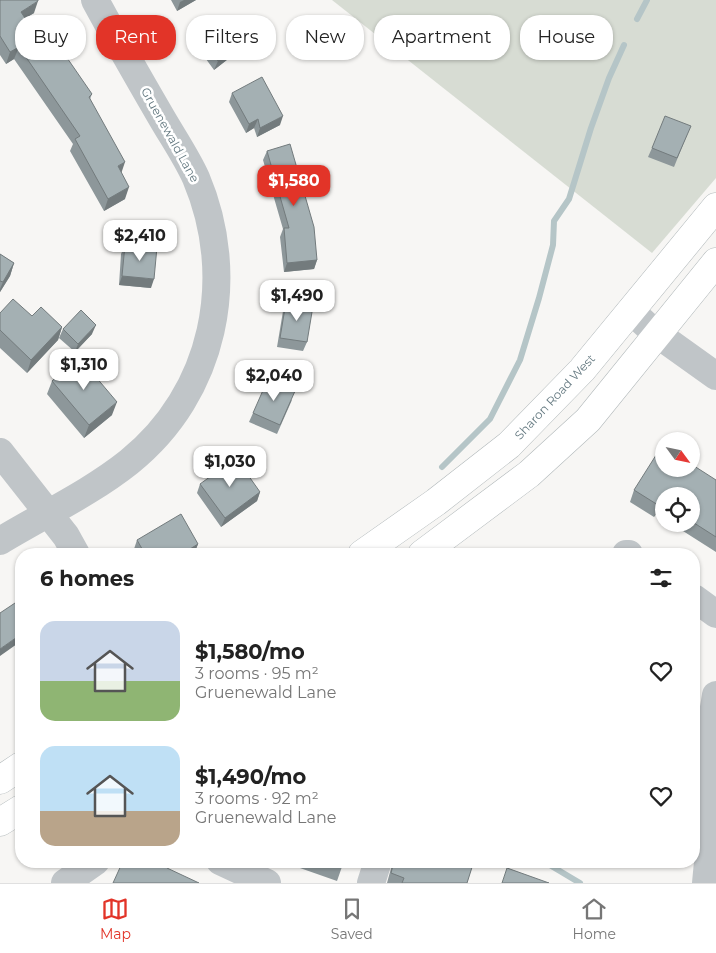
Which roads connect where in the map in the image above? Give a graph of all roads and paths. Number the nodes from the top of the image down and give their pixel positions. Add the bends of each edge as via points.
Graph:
1 (95, 0) edge
2 (716, 207) edge
3 (716, 262) edge
4 (631, 311) junction
5 (657, 334) junction
6 (716, 376) edge
7 (0, 452) edge
8 (48, 512) junction
9 (0, 541) edge
10 (73, 548) edge
11 (371, 548) edge
12 (430, 548) edge
13 (700, 602) edge
14 (716, 614) edge
15 (716, 695) edge
16 (703, 757) edge
17 (15, 770) edge
18 (0, 780) edge
19 (15, 812) edge
20 (0, 822) edge
21 (86, 868) edge
22 (235, 868) edge
23 (376, 868) edge
24 (65, 883) edge
25 (267, 883) edge
26 (371, 883) edge
27 (706, 883) edge

1 - 8 street, Gruenewald Lane via 195,177 211,228 217,291 207,346 193,382 173,415 130,461
2 - 4 main road, Sharon Road West
3 - 5 main road
4 - 5 street
4 - 11 main road, Sharon Road West via 582,370 509,445
5 - 6 street
5 - 12 main road via 588,420 529,474
7 - 8 street
8 - 9 street, Gruenewald Lane
8 - 10 street
13 - 14 street
15 - 16 street
16 - 27 street via 712,820
17 - 18 main road
19 - 20 main road
21 - 24 street
22 - 25 street
23 - 26 street

